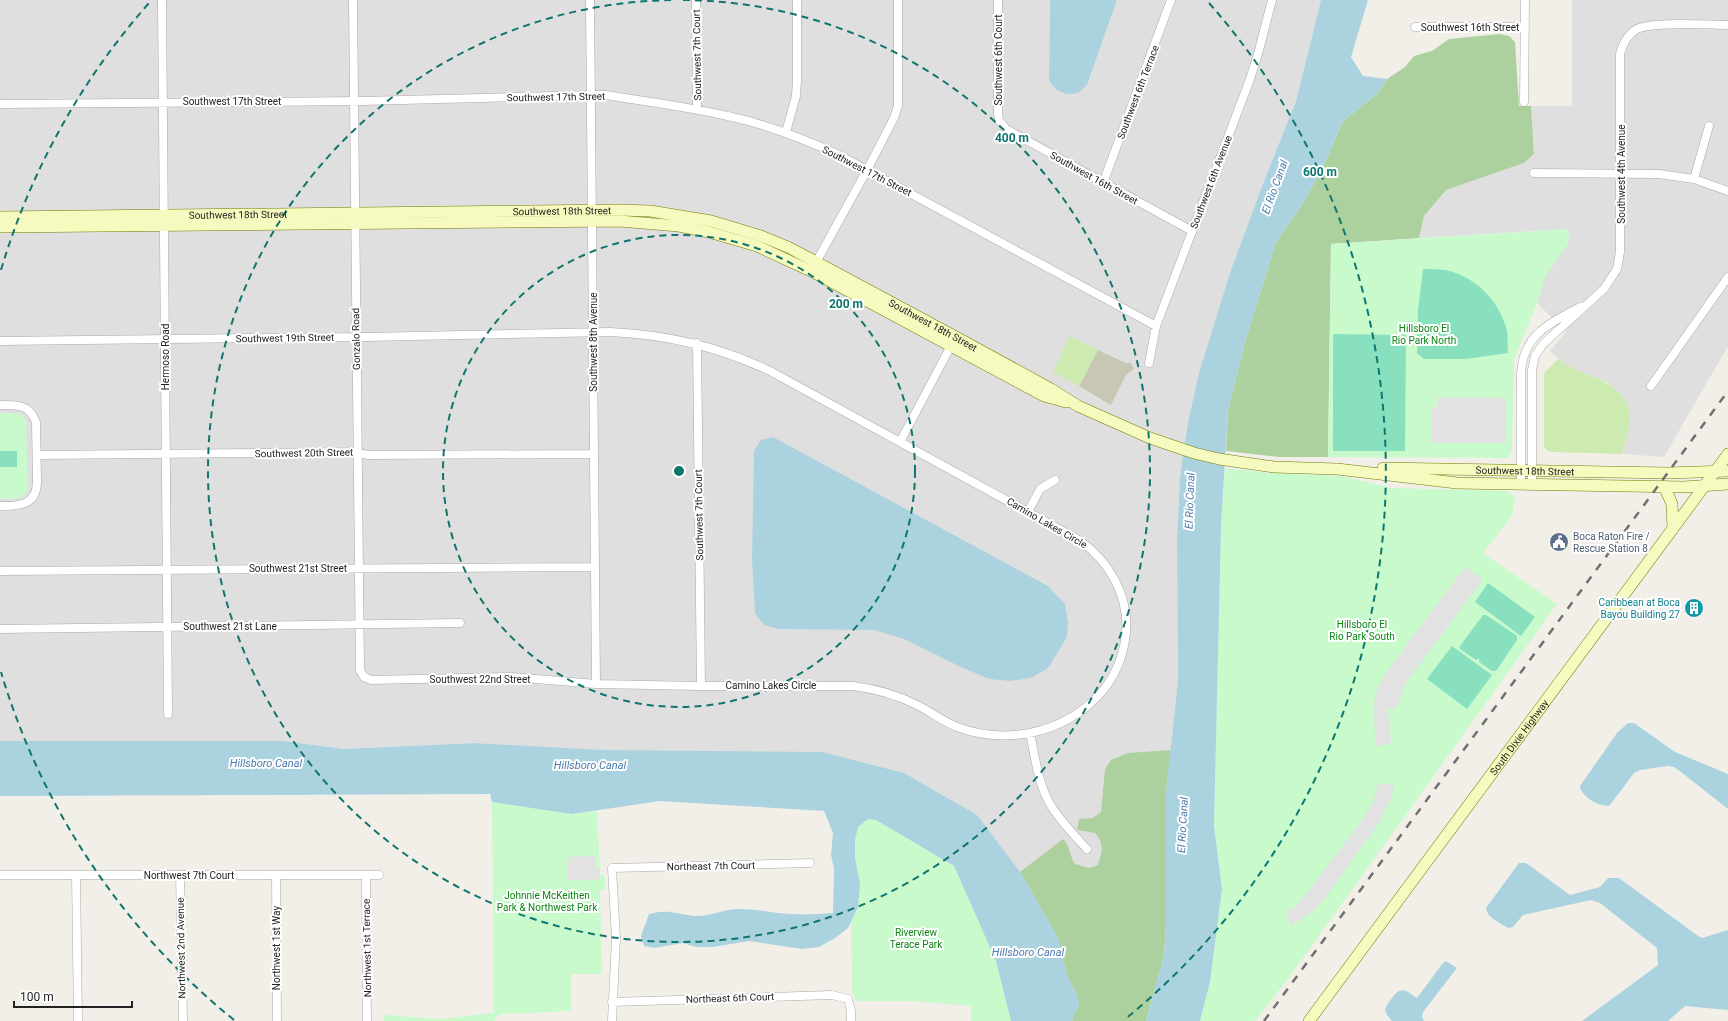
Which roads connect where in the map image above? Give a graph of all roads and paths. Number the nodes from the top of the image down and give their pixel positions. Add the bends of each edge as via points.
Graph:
1 (162, 0) edge
2 (353, 0) edge
3 (590, 0) edge
4 (696, 0) edge
5 (797, 0) edge
6 (898, 0) edge
7 (998, 0) edge
8 (1172, 0) edge
9 (1272, 0) edge
10 (1525, 0) edge
11 (1728, 25) edge
12 (1525, 27) junction
13 (1415, 28) dead end
14 (591, 95) junction
15 (355, 101) junction
16 (162, 102) junction
17 (1524, 102) dead end
18 (0, 104) edge
19 (697, 109) junction
20 (999, 120) joint
21 (1709, 126) dead end
22 (786, 132) junction
23 (867, 170) junction
24 (1534, 173) dead end
25 (1621, 173) junction
26 (1694, 179) junction
27 (1103, 183) junction
28 (1728, 191) edge
29 (0, 216) edge
30 (593, 216) junction
31 (355, 218) junction
32 (164, 220) junction
33 (0, 227) edge
34 (1192, 231) junction
35 (814, 266) junction
36 (1728, 276) edge
37 (1588, 302) junction
38 (1556, 320) junction
39 (1156, 326) junction
40 (1564, 327) junction
41 (593, 332) junction
42 (1536, 335) junction
43 (356, 337) junction
44 (164, 339) junction
45 (0, 341) edge
46 (953, 341) junction
47 (698, 344) junction
48 (1543, 344) junction
49 (1149, 362) dead end
50 (1651, 386) dead end
51 (0, 405) edge
52 (900, 442) junction
53 (358, 452) junction
54 (165, 454) junction
55 (594, 454) junction
56 (1728, 454) edge
57 (37, 455) junction
58 (1337, 470) junction
59 (1527, 470) junction
60 (1728, 471) edge
61 (1713, 472) junction
62 (1055, 480) dead end
63 (1526, 483) junction
64 (1728, 484) edge
65 (1664, 486) junction
66 (1704, 486) junction
67 (0, 506) edge
68 (1028, 512) junction
69 (1673, 528) junction
70 (359, 567) junction
71 (596, 567) junction
72 (166, 569) junction
73 (0, 571) edge
74 (460, 623) dead end
75 (360, 625) junction
76 (167, 626) junction
77 (0, 629) edge
78 (364, 677) joint
79 (596, 684) junction
80 (701, 686) junction
81 (168, 714) dead end
82 (1030, 733) junction
83 (1087, 849) dead end
84 (810, 863) dead end
85 (366, 874) junction
86 (379, 874) dead end
87 (0, 875) edge
88 (76, 875) junction
89 (180, 875) junction
90 (276, 875) junction
91 (612, 1002) junction
92 (78, 1021) edge
93 (183, 1021) edge
94 (277, 1021) edge
95 (367, 1021) edge
96 (612, 1021) edge
97 (851, 1021) edge
98 (1309, 1021) edge

1 - 16 street, Hermoso Road
2 - 15 street, Gonzalo Road
3 - 14 street, Southwest 8th Avenue
4 - 19 street, Southwest 7th Court
5 - 22 street via 796,91
6 - 23 street via 898,106
7 - 20 street, Southwest 6th Court
8 - 27 street, Southwest 6th Terrace
9 - 34 street, Southwest 6th Avenue via 1256,61
10 - 12 street
11 - 25 street, Southwest 4th Avenue via 1653,25 1638,29 1629,36 1620,54
12 - 13 street, Southwest 16th Street
12 - 17 street
14 - 15 street, Southwest 17th Street
14 - 19 street, Southwest 17th Street
14 - 30 street, Southwest 8th Avenue
15 - 16 street, Southwest 17th Street
15 - 31 street, Gonzalo Road
16 - 18 street, Southwest 17th Street
16 - 32 street, Hermoso Road
19 - 22 street, Southwest 17th Street
20 - 27 street, Southwest 16th Street via 1006,129
21 - 26 street
22 - 23 street, Southwest 17th Street
23 - 35 street
23 - 39 street, Southwest 17th Street
24 - 25 street
25 - 26 street via 1659,174
25 - 37 street, Southwest 4th Avenue via 1620,252 1617,269 1604,289
26 - 28 street
27 - 34 street, Southwest 16th Street
29 - 32 main road, Southwest 18th Street
30 - 31 main road, Southwest 18th Street
30 - 35 main road, Southwest 18th Street via 650,211 712,221 761,236
30 - 41 street, Southwest 8th Avenue
31 - 32 main road, Southwest 18th Street
31 - 43 street, Gonzalo Road
32 - 33 main road, Southwest 18th Street
32 - 44 street, Hermoso Road
34 - 39 street, Southwest 6th Avenue
35 - 46 main road, Southwest 18th Street
36 - 50 street
37 - 38 street, Southwest 4th Avenue
37 - 40 street, Southwest 4th Avenue
38 - 40 street
38 - 42 street, Southwest 4th Avenue
39 - 49 street, Southwest 6th Avenue
40 - 48 street, Southwest 4th Avenue
41 - 43 street, Southwest 19th Street
41 - 47 street, Camino Lakes Circle via 641,334
41 - 55 street, Southwest 8th Avenue
42 - 48 street
42 - 59 street, Southwest 4th Avenue via 1525,350 1522,361
43 - 44 street, Southwest 19th Street
43 - 53 street, Gonzalo Road
44 - 45 street, Southwest 19th Street
44 - 54 street, Hermoso Road
46 - 52 street
46 - 58 main road, Southwest 18th Street via 1051,389 1078,406 1172,446 1244,464
47 - 52 street, Camino Lakes Circle via 726,352 770,371
47 - 80 street, Southwest 7th Court
48 - 59 street, Southwest 4th Avenue via 1535,356 1532,370
51 - 57 street via 16,405 26,408 33,414 36,422
52 - 68 street, Camino Lakes Circle
53 - 54 street, Southwest 20th Street
53 - 55 street, Southwest 20th Street via 367,455
53 - 70 street, Gonzalo Road
54 - 57 street, Southwest 20th Street
54 - 72 street, Hermoso Road
55 - 71 street, Southwest 8th Avenue
56 - 61 main road, South Dixie Highway
57 - 67 street via 37,490 32,499 26,504
58 - 59 main road, Southwest 18th Street
58 - 63 main road, Southwest 18th Street via 1452,482
59 - 61 main road, Southwest 18th Street
59 - 63 street, Southwest 4th Avenue
60 - 61 main road, Southwest 18th Street
61 - 66 main road, South Dixie Highway
62 - 68 street via 1040,489
63 - 65 main road, Southwest 18th Street
64 - 66 main road, Southwest 18th Street
65 - 66 main road, Southwest 18th Street
65 - 69 main road via 1672,504
66 - 69 main road, South Dixie Highway
68 - 82 street, Camino Lakes Circle via 1079,540 1099,556 1118,585 1125,610 1126,627 1125,644 1117,668 1098,696 1067,720
69 - 98 main road, South Dixie Highway
70 - 71 street, Southwest 21st Street
70 - 72 street, Southwest 21st Street
70 - 75 street, Gonzalo Road
71 - 79 street, Southwest 8th Avenue
72 - 73 street, Southwest 21st Street
72 - 76 street, Hermoso Road
74 - 75 street, Southwest 21st Lane
75 - 76 street, Southwest 21st Lane
75 - 78 street, Gonzalo Road via 360,670
76 - 77 street, Southwest 21st Lane
76 - 81 street, Hermoso Road
78 - 79 street, Southwest 22nd Street via 371,680 512,677
79 - 80 street, Camino Lakes Circle
80 - 82 street, Camino Lakes Circle via 871,688 905,699 942,720 971,731 1001,736
82 - 83 street via 1039,776 1050,804
84 - 91 street, Northeast 7th Court via 612,868 616,938
85 - 86 street, Northwest 7th Court
85 - 90 street, Northwest 7th Court
85 - 95 street, Northwest 1st Terrace
87 - 88 street, Northwest 7th Court
88 - 89 street, Northwest 7th Court
88 - 92 street
89 - 90 street, Northwest 7th Court
89 - 93 street, Northwest 2nd Avenue
90 - 94 street, Northwest 1st Way
91 - 96 street
91 - 97 street, Northeast 6th Court via 832,995 848,999

